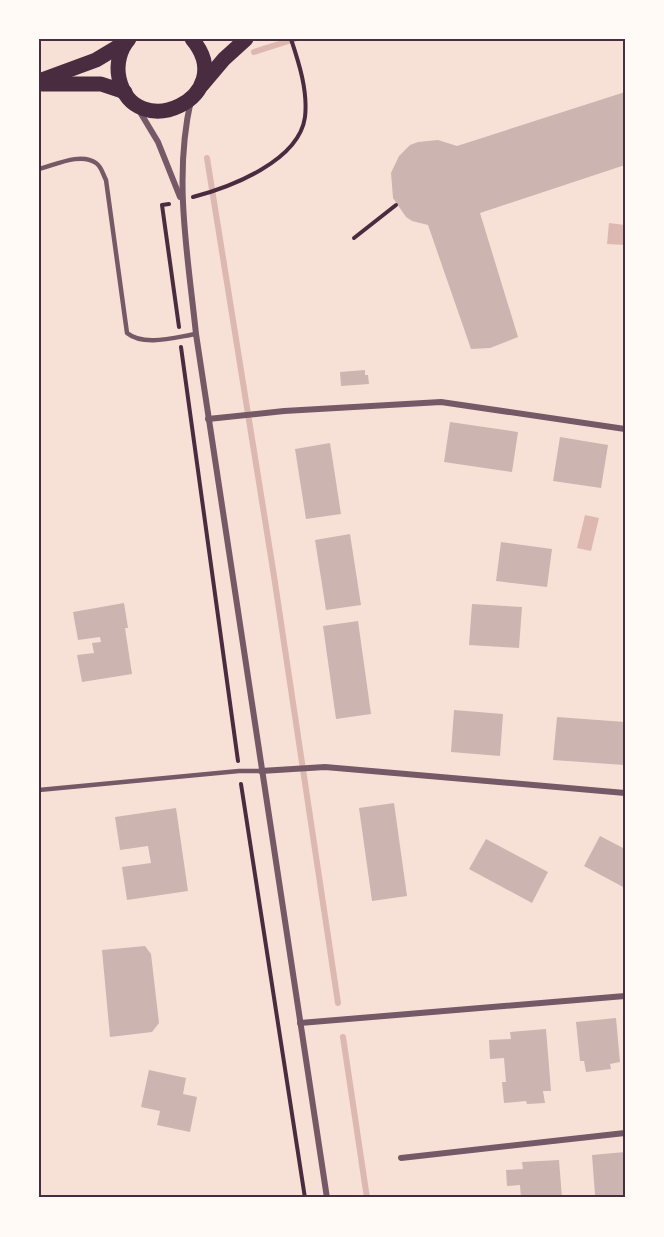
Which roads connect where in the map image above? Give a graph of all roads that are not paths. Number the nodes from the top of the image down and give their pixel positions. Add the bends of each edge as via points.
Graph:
1 (192, 39) edge
2 (246, 39) edge
3 (128, 41) edge
4 (39, 82) edge
5 (196, 93) junction
6 (129, 97) junction
7 (39, 169) edge
8 (182, 201) junction
9 (196, 334) junction
10 (208, 419) junction
11 (625, 429) edge
12 (261, 771) junction
13 (39, 790) edge
14 (625, 793) edge
15 (625, 996) edge
16 (300, 1023) junction
17 (625, 1133) edge
18 (401, 1158) dead end
19 (327, 1198) edge

1 - 5 main road via 203,60 204,74
2 - 5 main road
3 - 4 main road via 96,60
3 - 6 main road via 118,67
4 - 6 main road via 101,84
5 - 6 main road via 175,109 156,111
5 - 8 street via 183,142
6 - 8 street via 151,129
7 - 9 lane via 80,158 100,167 106,180 127,333 144,340
8 - 9 street
9 - 10 street
10 - 11 street via 441,402
10 - 12 street
12 - 13 lane
12 - 14 street via 316,767
12 - 16 street
15 - 16 street
16 - 19 street
17 - 18 street

